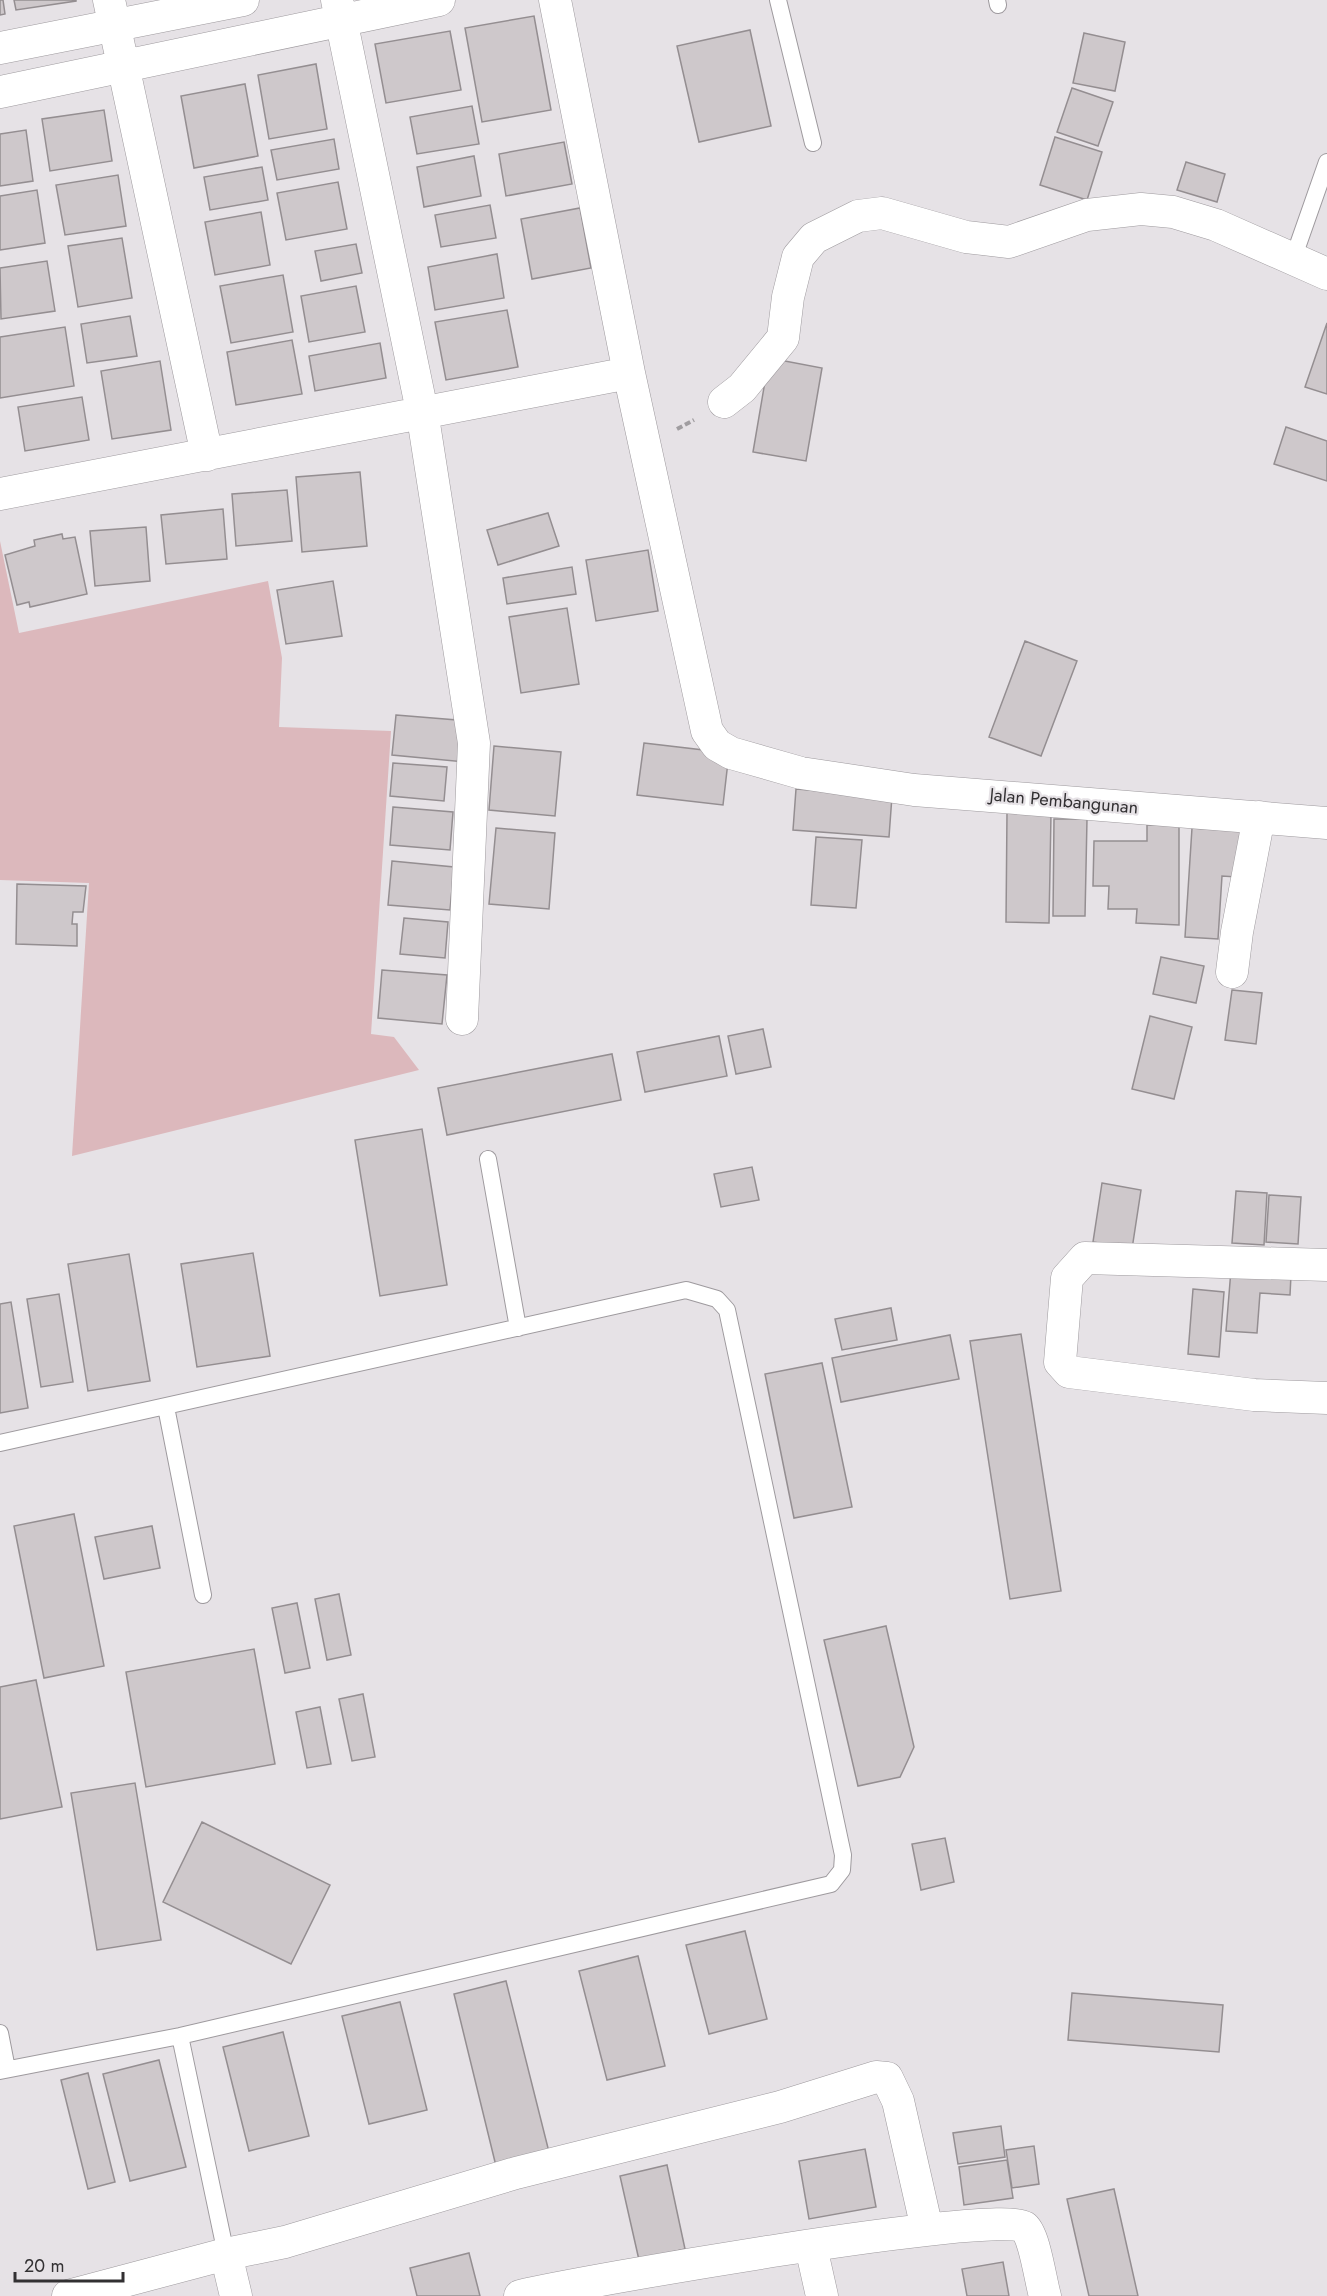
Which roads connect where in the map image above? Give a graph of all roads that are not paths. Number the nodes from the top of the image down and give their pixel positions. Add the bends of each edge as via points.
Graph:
1 (243, 0) edge
2 (440, 0) edge
3 (555, 0) edge
4 (778, 0) edge
5 (339, 10) edge
6 (111, 13) edge
7 (0, 48) edge
8 (122, 67) junction
9 (0, 92) edge
10 (813, 143) dead end
11 (1327, 162) edge
12 (1293, 259) junction
13 (1327, 274) edge
14 (628, 373) junction
15 (724, 402) road end
16 (422, 411) junction
17 (207, 455) junction
18 (0, 494) edge
19 (1259, 817) junction
20 (1327, 823) edge
21 (1232, 972) dead end
22 (462, 1019) dead end
23 (488, 1159) dead end
24 (1327, 1264) edge
25 (518, 1328) junction
26 (1327, 1398) edge
27 (166, 1407) junction
28 (0, 1443) edge
29 (203, 1595) dead end
30 (0, 2033) edge
31 (180, 2036) junction
32 (4, 2070) edge
33 (927, 2229) junction
34 (811, 2247) junction
35 (226, 2254) junction
36 (68, 2296) edge
37 (236, 2296) edge
38 (520, 2296) edge
39 (822, 2296) edge
40 (1044, 2296) edge

1 - 6 street
2 - 5 street
3 - 14 street, Jalan Pembangunan
4 - 10 lane
5 - 8 street
5 - 16 street
6 - 7 street
6 - 8 street
8 - 9 street
8 - 17 street
11 - 12 lane
12 - 13 street
12 - 15 street via 1216,225 1173,212 1142,209 1087,215 1009,242 966,237 882,213 858,216 814,238 798,257 783,338 742,388
14 - 16 street
14 - 19 street, Jalan Pembangunan via 707,731 717,745 731,753 801,773 914,790
16 - 17 street
16 - 22 street via 474,743
17 - 18 street
19 - 20 street, Jalan Pembangunan
19 - 21 street
23 - 25 lane
24 - 26 street via 1085,1258 1066,1278 1060,1362 1069,1372 1254,1395
25 - 27 lane
25 - 31 lane via 686,1290 717,1299 727,1310 843,1855 842,1870 831,1884
27 - 28 lane
27 - 29 lane
30 - 32 lane
31 - 32 lane
31 - 35 lane
33 - 34 street
33 - 35 street via 898,2101 887,2078 876,2077 780,2107 516,2173 285,2242
33 - 40 street via 996,2223 1025,2228 1030,2233
34 - 38 street
34 - 39 street
35 - 36 street
35 - 37 street

